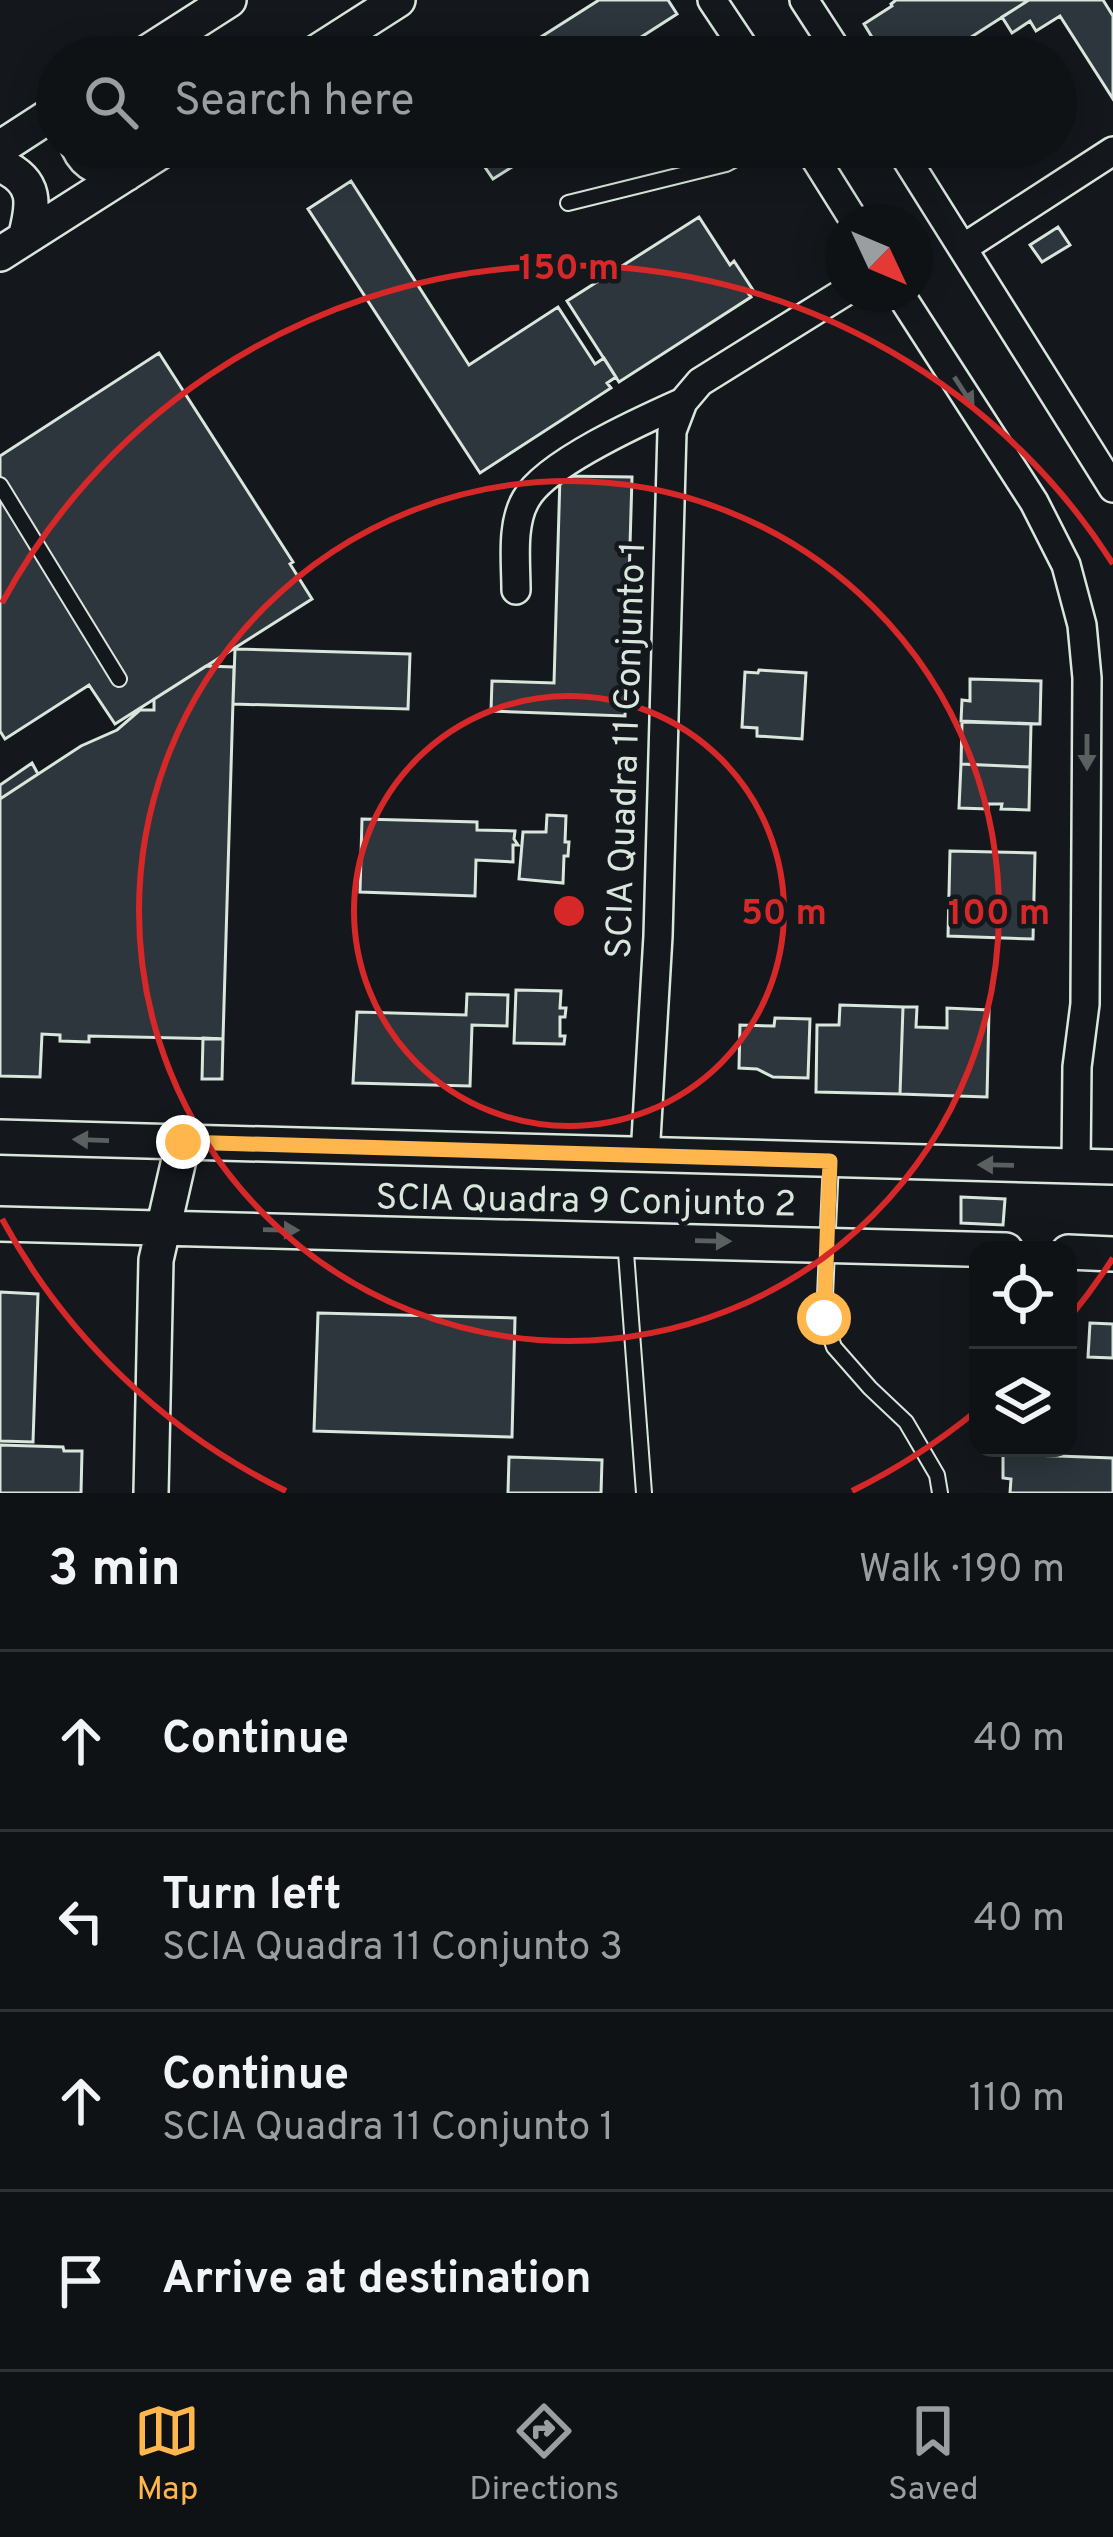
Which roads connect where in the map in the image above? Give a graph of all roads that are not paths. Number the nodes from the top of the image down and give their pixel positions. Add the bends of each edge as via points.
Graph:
1 (229, 0) edge
2 (398, 0) edge
3 (712, 0) edge
4 (804, 0) edge
5 (173, 36) edge
6 (342, 36) edge
7 (735, 36) edge
8 (827, 36) edge
9 (36, 124) edge
10 (0, 148) edge
11 (1113, 152) edge
12 (0, 166) edge
13 (97, 168) edge
14 (135, 168) edge
15 (709, 168) edge
16 (821, 168) edge
17 (912, 168) edge
18 (126, 174) junction
19 (568, 202) dead end
20 (844, 204) edge
21 (12, 246) edge
22 (963, 248) junction
23 (825, 304) edge
24 (912, 312) edge
25 (683, 402) junction
26 (0, 485) edge
27 (1113, 488) edge
28 (516, 590) dead end
29 (119, 679) dead end
30 (0, 1137) edge
31 (183, 1142) junction
32 (645, 1156) junction
33 (830, 1161) junction
34 (1076, 1166) junction
35 (1113, 1167) edge
36 (0, 1224) edge
37 (164, 1228) junction
38 (625, 1239) junction
39 (827, 1244) junction
40 (969, 1249) edge
41 (1077, 1252) edge
42 (1113, 1253) edge
43 (151, 1493) edge
44 (644, 1493) edge
45 (940, 1493) edge

1 - 5 street
2 - 6 street
3 - 7 street
4 - 8 street
9 - 10 street
11 - 22 street
12 - 21 street via 31,193 32,211
13 - 18 street
14 - 18 street
15 - 19 lane
16 - 20 street
17 - 22 street
18 - 21 street
22 - 27 street
23 - 25 street via 700,382
24 -> 34 street via 1034,502 1066,566 1082,625 1085,1004
25 - 28 street via 550,473 526,497 517,522
25 - 32 street, SCIA Quadra 11 Conjunto 1 via 672,431
26 - 29 lane
31 -> 30 street
31 - 32 street
31 - 37 street
32 - 33 street
34 -> 33 street
33 - 39 lane
34 - 35 street
36 - 37 street, SCIA Quadra 9 Conjunto 2
37 -> 38 street, SCIA Quadra 9 Conjunto 2
37 - 43 street via 153,1296
38 -> 39 street, SCIA Quadra 9 Conjunto 2
38 - 44 lane
39 - 40 street, SCIA Quadra 9 Conjunto 2
39 - 45 lane via 824,1318 834,1347 906,1422
41 - 42 street

